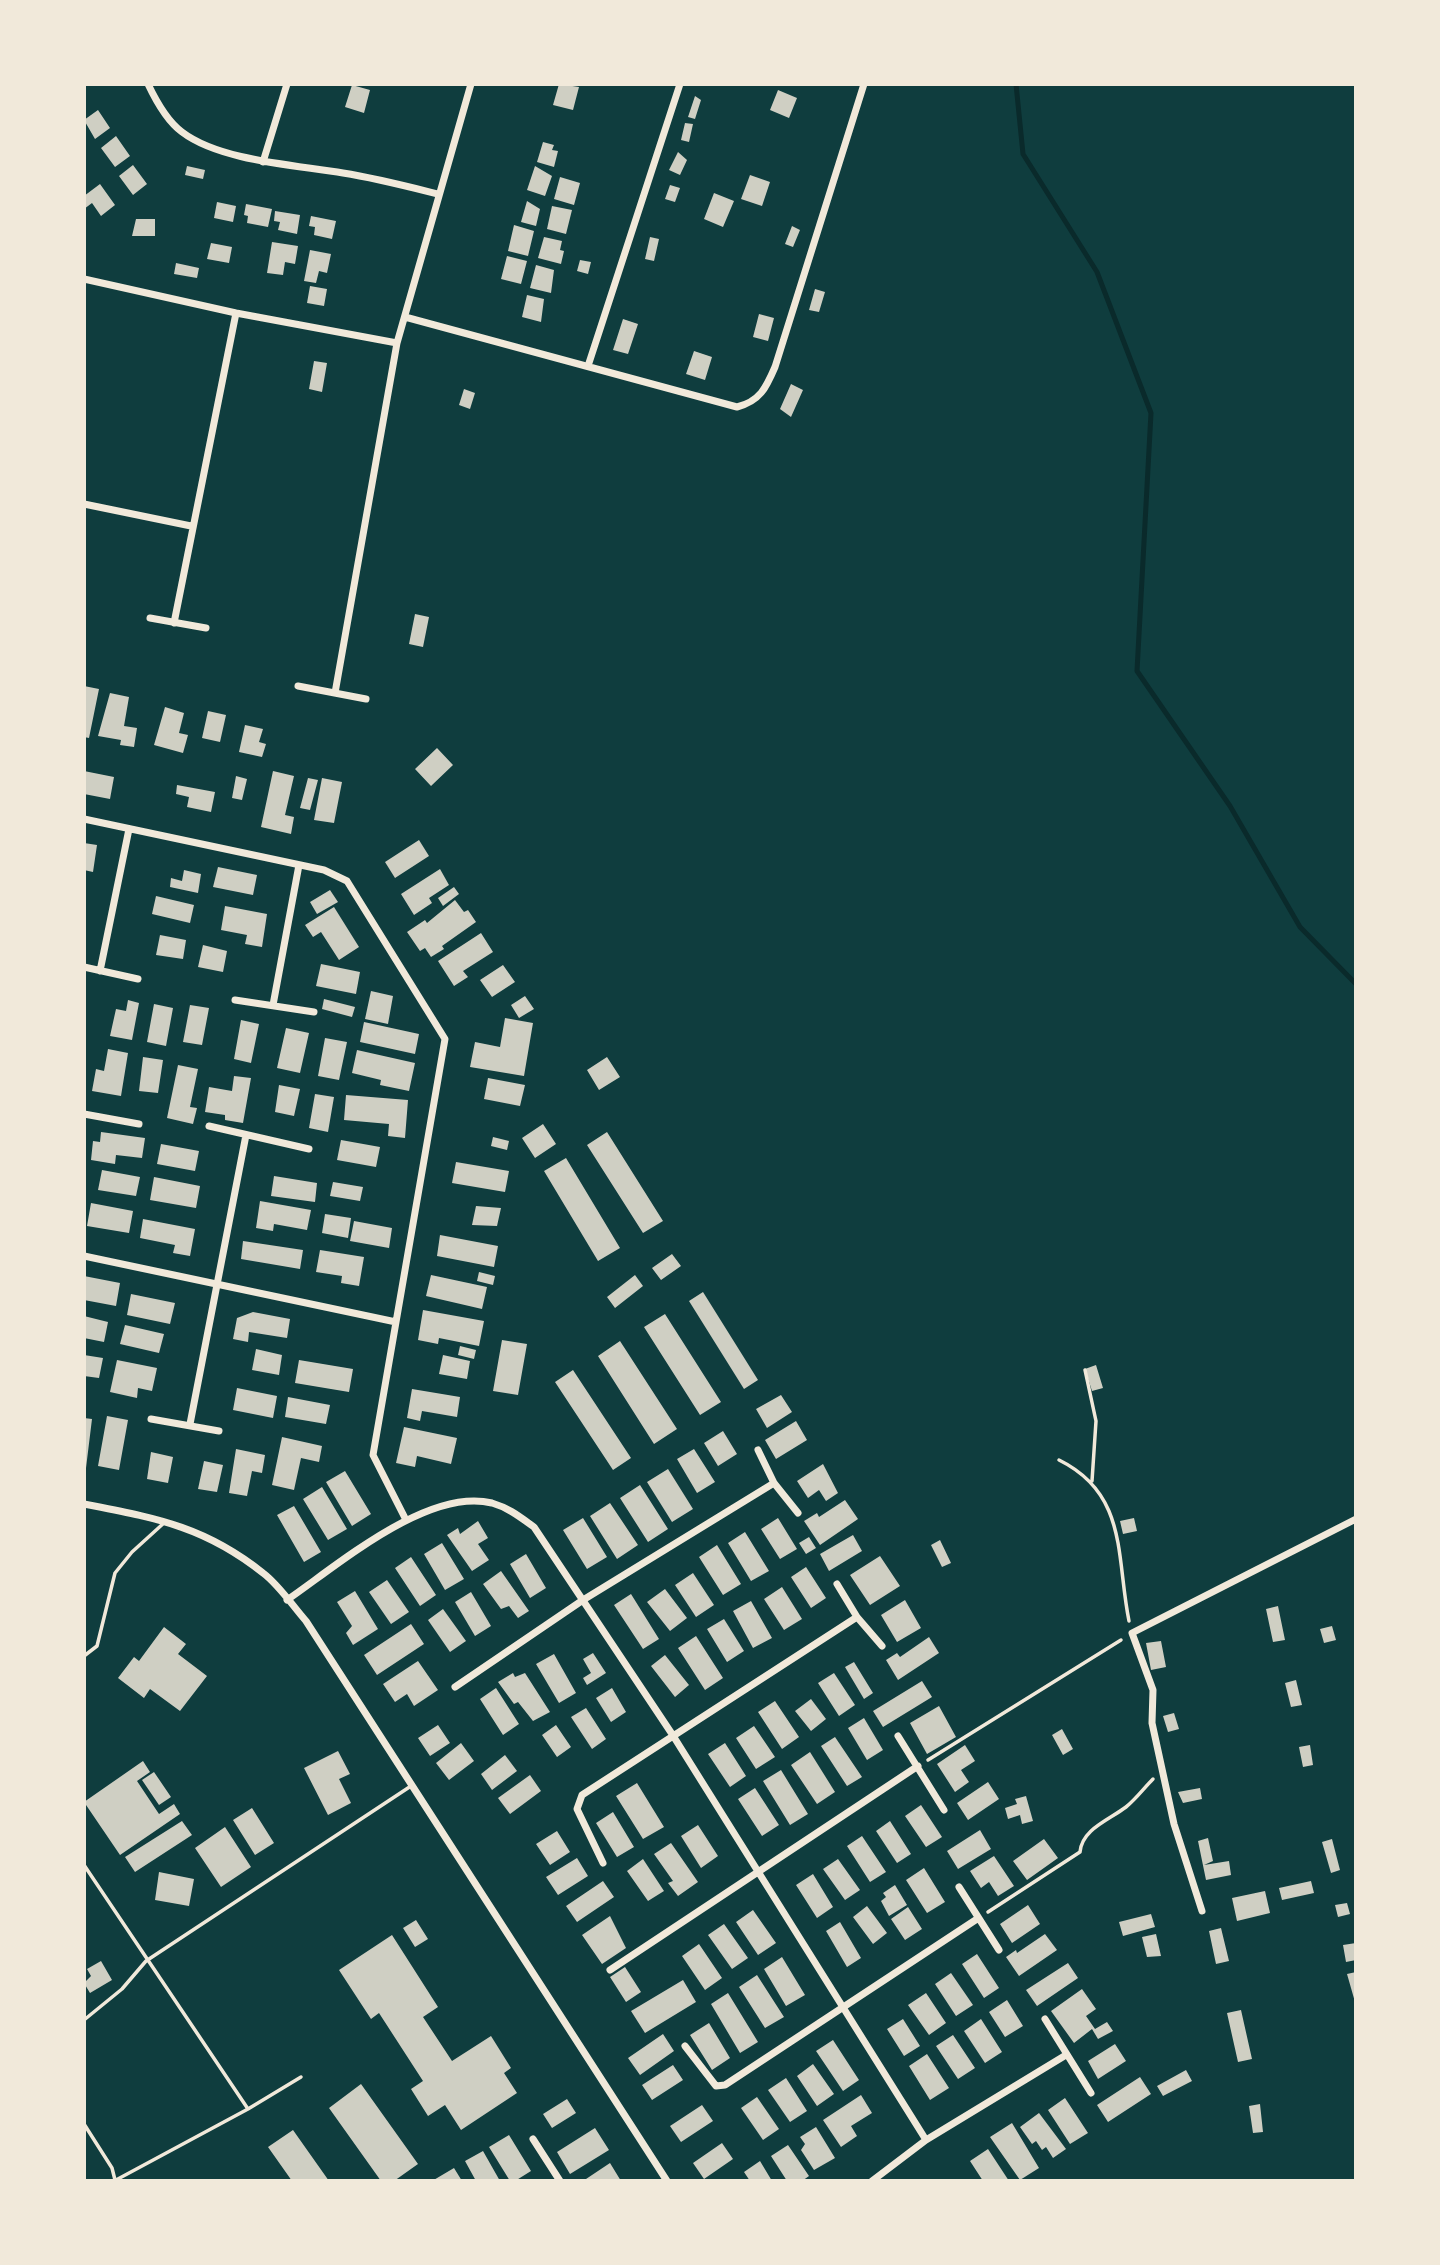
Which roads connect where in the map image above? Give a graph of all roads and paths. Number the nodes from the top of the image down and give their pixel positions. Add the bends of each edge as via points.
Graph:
1 (148, 84) edge
2 (287, 84) edge
3 (471, 84) edge
4 (680, 84) edge
5 (864, 84) edge
6 (263, 162) junction
7 (438, 194) junction
8 (84, 279) edge
9 (236, 313) junction
10 (405, 317) junction
11 (397, 343) junction
12 (588, 366) junction
13 (84, 504) edge
14 (191, 526) junction
15 (150, 618) dead end
16 (174, 622) junction
17 (206, 628) dead end
18 (298, 686) dead end
19 (335, 693) junction
20 (366, 699) dead end
21 (84, 819) edge
22 (129, 829) junction
23 (299, 865) junction
24 (84, 967) edge
25 (100, 971) junction
26 (138, 979) dead end
27 (234, 1000) dead end
28 (273, 1005) junction
29 (314, 1012) dead end
30 (84, 1114) edge
31 (139, 1124) dead end
32 (209, 1126) dead end
33 (246, 1135) junction
34 (309, 1149) dead end
35 (84, 1256) edge
36 (219, 1284) junction
37 (396, 1322) junction
38 (1085, 1370) dead end
39 (151, 1419) dead end
40 (190, 1424) junction
41 (219, 1431) dead end
42 (758, 1450) dead end
43 (1059, 1460) dead end
44 (1092, 1481) junction
45 (774, 1483) junction
46 (84, 1504) edge
47 (798, 1513) dead end
48 (1356, 1519) edge
49 (167, 1520) junction
50 (406, 1520) junction
51 (837, 1584) dead end
52 (287, 1600) junction
53 (583, 1600) junction
54 (857, 1617) junction
55 (1132, 1633) junction
56 (882, 1646) dead end
57 (84, 1656) edge
58 (454, 1687) dead end
59 (672, 1734) junction
60 (898, 1735) dead end
61 (1160, 1761) junction
62 (918, 1766) junction
63 (413, 1785) junction
64 (944, 1810) dead end
65 (603, 1863) dead end
66 (84, 1865) edge
67 (757, 1872) junction
68 (958, 1887) dead end
69 (1202, 1911) dead end
70 (977, 1919) junction
71 (999, 1950) dead end
72 (146, 1961) junction
73 (610, 1970) dead end
74 (843, 2008) junction
75 (1045, 2019) dead end
76 (84, 2020) edge
77 (685, 2046) dead end
78 (1066, 2055) junction
79 (301, 2077) dead end
80 (1091, 2093) dead end
81 (248, 2109) junction
82 (84, 2124) edge
83 (533, 2139) dead end
84 (926, 2140) junction
85 (115, 2180) edge
86 (560, 2181) edge
87 (667, 2181) edge
88 (872, 2181) edge

1 - 6 street via 180,131 198,143
2 - 6 street
3 - 7 street
4 - 12 street
5 - 12 street via 762,396 737,407
6 - 7 street via 375,178
7 - 10 street
8 - 9 street
9 - 11 street
9 - 14 street
10 - 11 street
10 - 12 street
11 - 19 street
13 - 14 street
14 - 16 street
15 - 16 street
16 - 17 street
18 - 19 street
19 - 20 street
21 - 22 street
22 - 23 street
22 - 25 street
23 - 28 street
23 - 37 street via 347,880 445,1039
24 - 25 street
25 - 26 street
27 - 28 street
28 - 29 street
30 - 31 street
32 - 33 street
33 - 34 street
33 - 36 street
35 - 36 street
36 - 37 street
36 - 40 street
37 - 50 street via 373,1455
38 - 44 path via 1096,1422
39 - 40 street
40 - 41 street
42 - 45 street
43 - 44 path
44 - 55 path via 1116,1524
45 - 47 street
45 - 53 street
46 - 49 street
48 - 55 street
49 - 52 street via 208,1536 265,1574
49 - 57 lane via 115,1573 97,1646
50 - 52 street
50 - 53 street via 440,1505 489,1502 509,1509 534,1527
51 - 54 street
52 - 63 street via 306,1621
53 - 58 street
53 - 59 street
54 - 56 street
54 - 59 street
55 - 61 street via 1153,1690 1152,1723
55 - 62 path
59 - 65 street via 582,1795 577,1809
59 - 67 street
60 - 62 street
61 - 69 street via 1174,1824
61 - 70 path via 1156,1776 1127,1806 1091,1830 1080,1852
62 - 64 street
62 - 67 street
63 - 72 lane
63 - 87 street
66 - 72 lane
67 - 73 street
67 - 74 street
68 - 70 street
70 - 71 street
70 - 74 street
72 - 76 lane via 122,1989
72 - 81 lane
74 - 77 street via 725,2085 716,2086
74 - 84 street
75 - 78 street
78 - 80 street
78 - 84 street
79 - 81 lane
81 - 85 lane
82 - 85 lane
83 - 86 street
84 - 88 street

